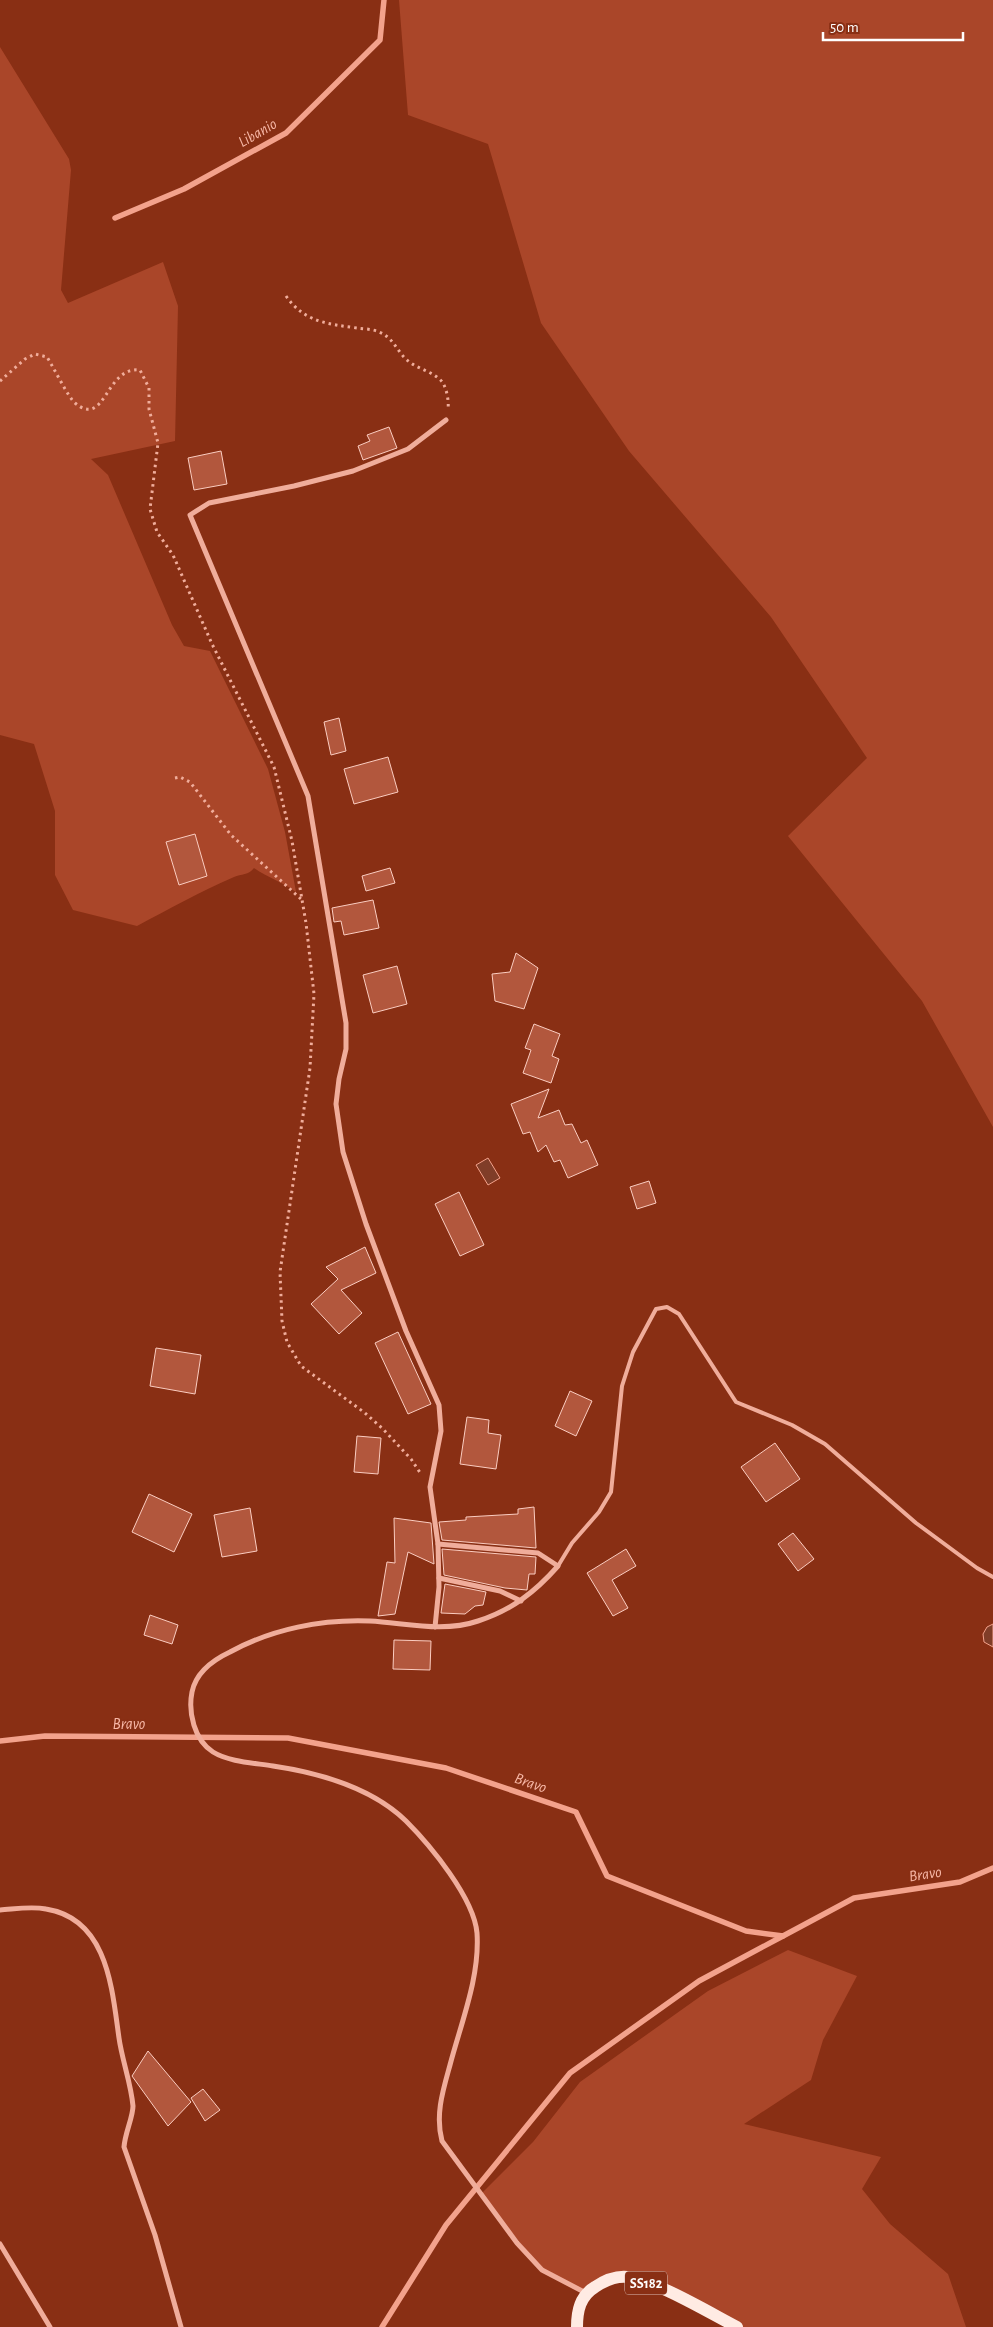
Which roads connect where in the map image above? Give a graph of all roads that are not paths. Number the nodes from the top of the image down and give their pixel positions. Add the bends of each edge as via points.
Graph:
1 (446, 420) road end
2 (438, 1544) junction
3 (558, 1566) junction
4 (993, 1576) edge
5 (439, 1578) junction
6 (521, 1601) junction
7 (435, 1627) junction
8 (0, 1910) edge
9 (0, 2244) edge
10 (586, 2293) junction
11 (50, 2327) edge
12 (181, 2327) edge
13 (577, 2327) edge
14 (737, 2327) edge

1 - 2 street via 408,449 354,471 209,503 190,515 308,796 346,1023 346,1048 336,1104 338,1128 366,1224 406,1331 439,1405 441,1431 430,1487
2 - 3 street via 538,1553
2 - 5 street
3 - 4 lane via 572,1543 600,1512 611,1492 622,1386 633,1352 650,1320 656,1310 667,1306 679,1314 736,1402 792,1425 825,1444 916,1523
3 - 6 street
5 - 6 street via 500,1591
5 - 7 street
6 - 7 street via 478,1622
7 - 10 street via 368,1621 336,1622 269,1634 218,1658 203,1670 194,1684 192,1715 202,1743 214,1753 308,1772 371,1796 404,1819 444,1863 470,1909 477,1931 477,1956 442,2095 438,2125 442,2141 517,2243 542,2270
8 - 12 street via 47,1909 77,1922 90,1935 108,1968 133,2107 124,2146 155,2235
9 - 11 street
10 - 13 main road via 577,2312
10 - 14 main road, SS182 via 606,2280 627,2277 652,2285

